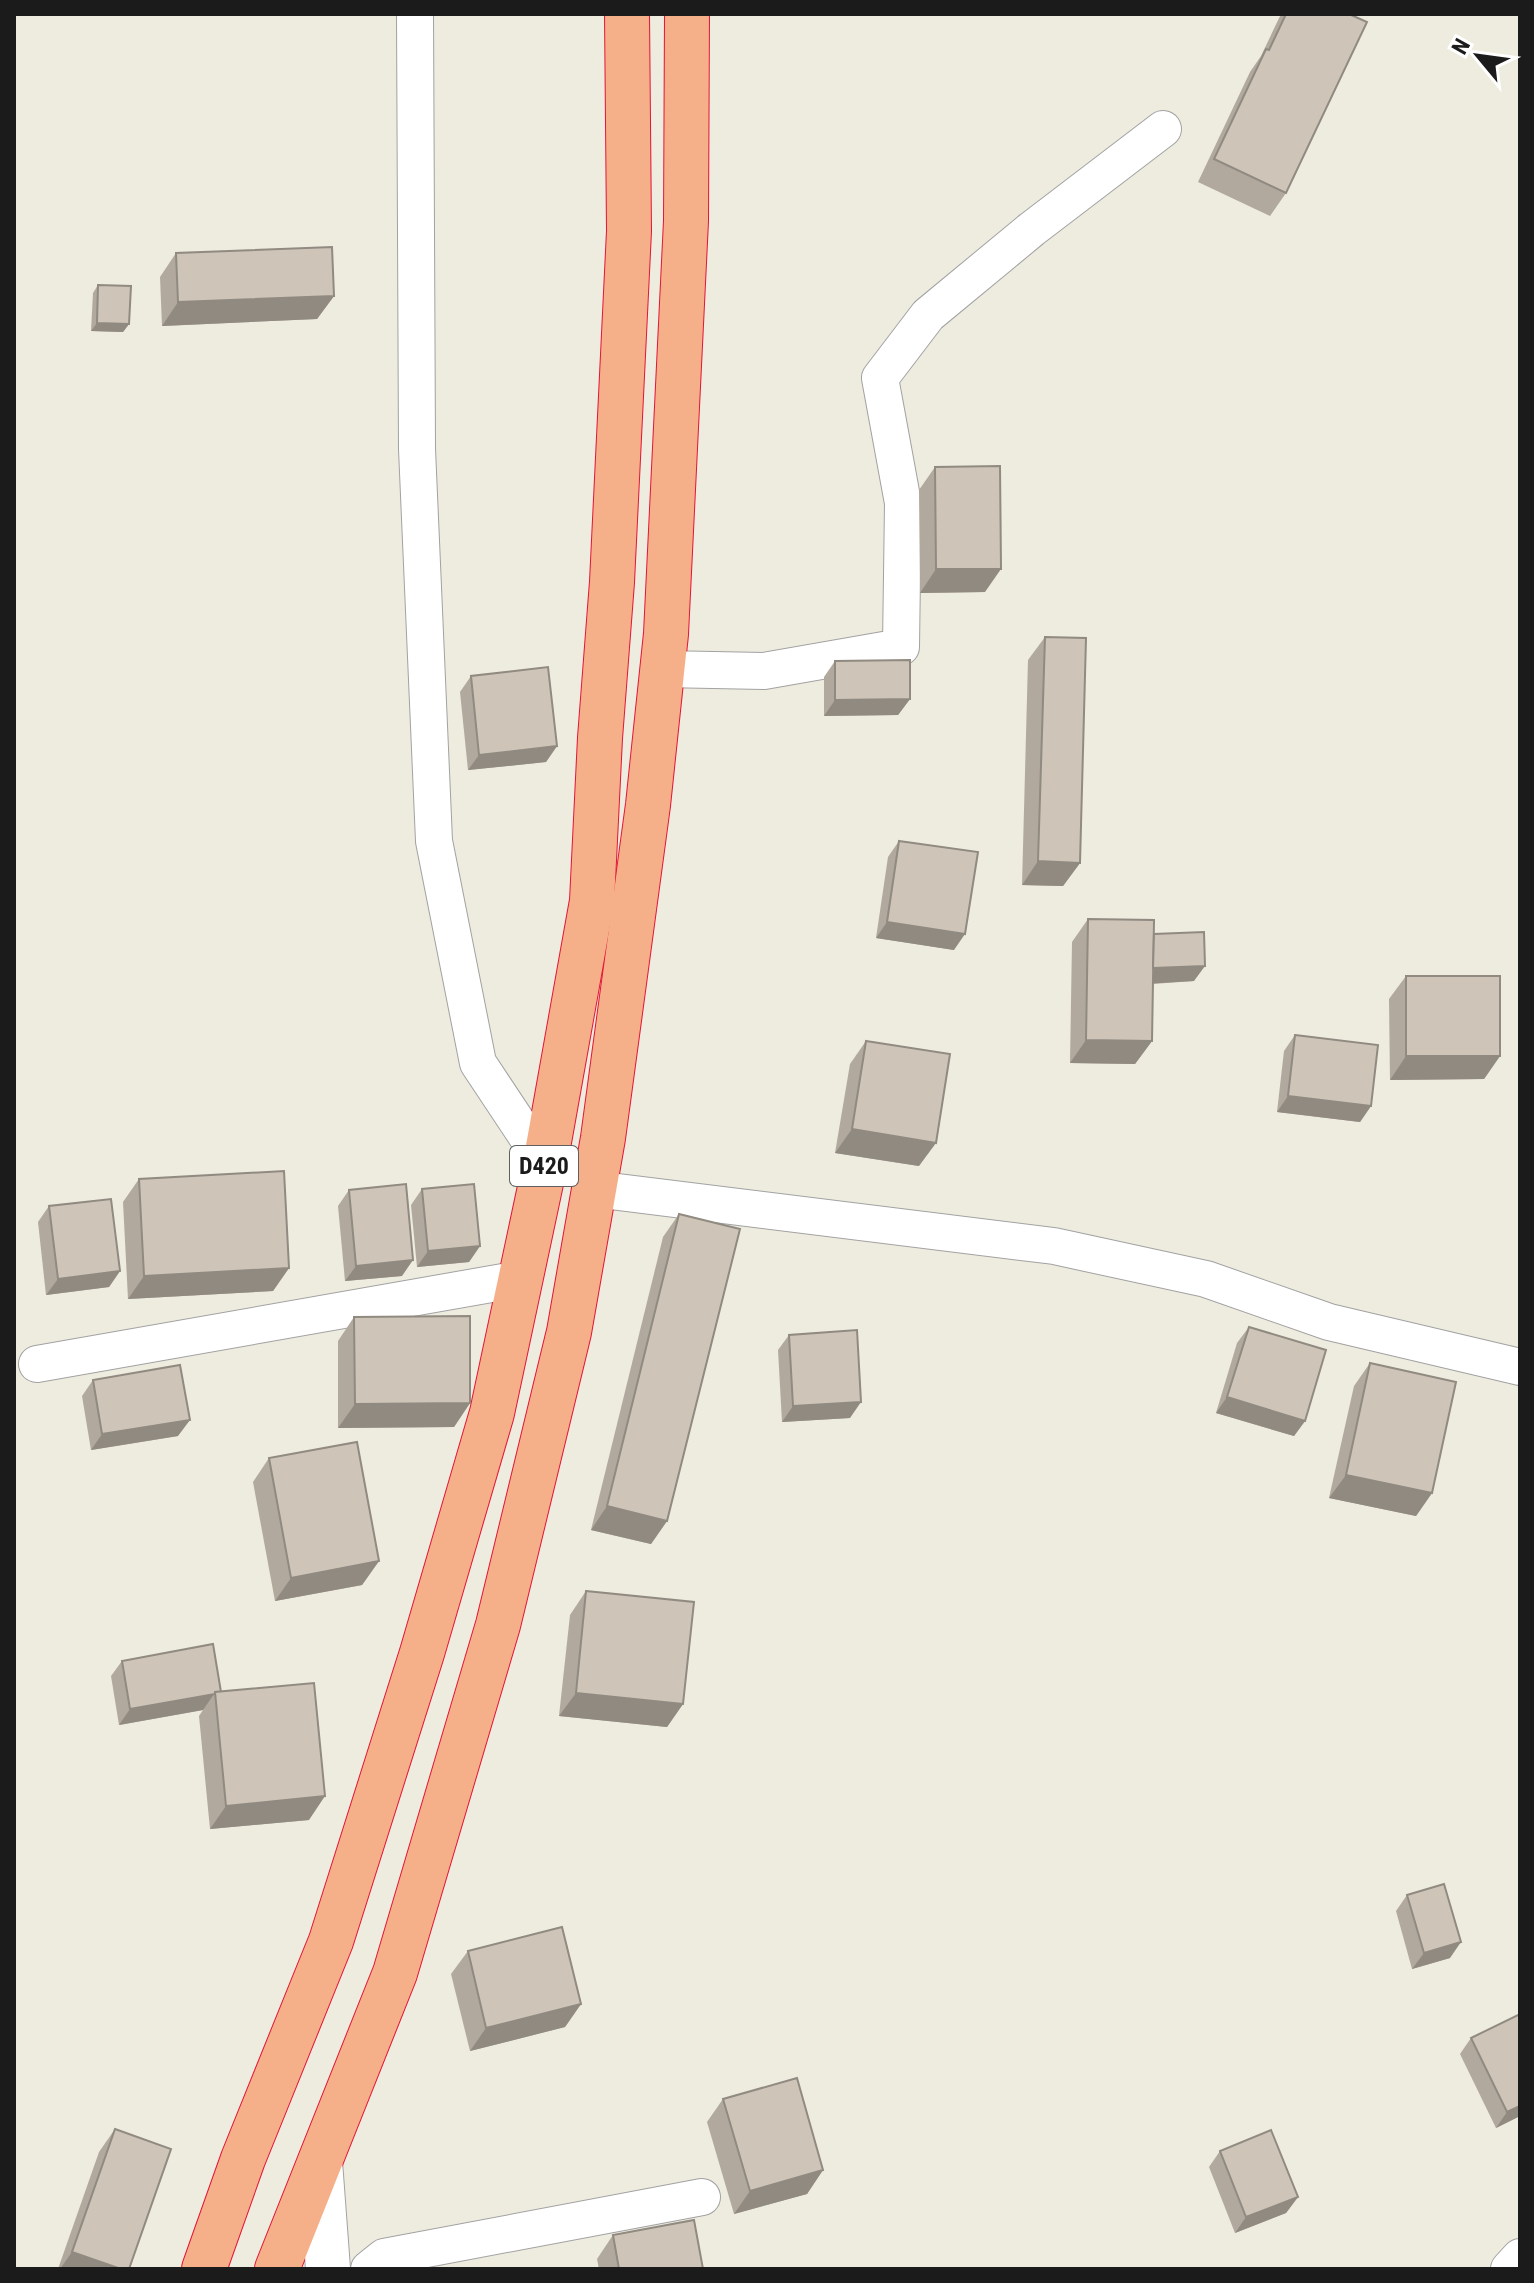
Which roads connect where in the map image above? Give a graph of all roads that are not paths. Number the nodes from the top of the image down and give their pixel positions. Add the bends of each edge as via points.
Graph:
1 (415, 14) edge
2 (627, 14) edge
3 (687, 14) edge
4 (1163, 129) dead end
5 (662, 669) junction
6 (545, 1164) junction
7 (594, 1189) junction
8 (520, 1279) junction
9 (37, 1364) dead end
10 (1520, 1367) edge
11 (320, 2162) junction
12 (702, 2197) dead end
13 (1520, 2257) edge
14 (204, 2269) edge
15 (277, 2269) edge
16 (328, 2269) edge
17 (369, 2269) edge
18 (1509, 2269) edge

1 - 6 street via 417,449 434,841 478,1063
2 - 6 highway, D420 via 629,231 592,901
3 - 5 highway, D420 via 686,221
4 - 5 street via 928,315 880,378 903,503 901,647 764,671
5 - 7 highway, D420
6 - 8 highway, D420
7 - 10 street via 1054,1246 1206,1279 1329,1322
7 - 11 highway, D420 via 569,1332 498,1625 395,1973
8 - 9 street
8 - 14 highway, D420 via 488,1428 331,1941
11 - 15 highway, D420
11 - 16 street
12 - 17 street via 384,2257
13 - 18 street

